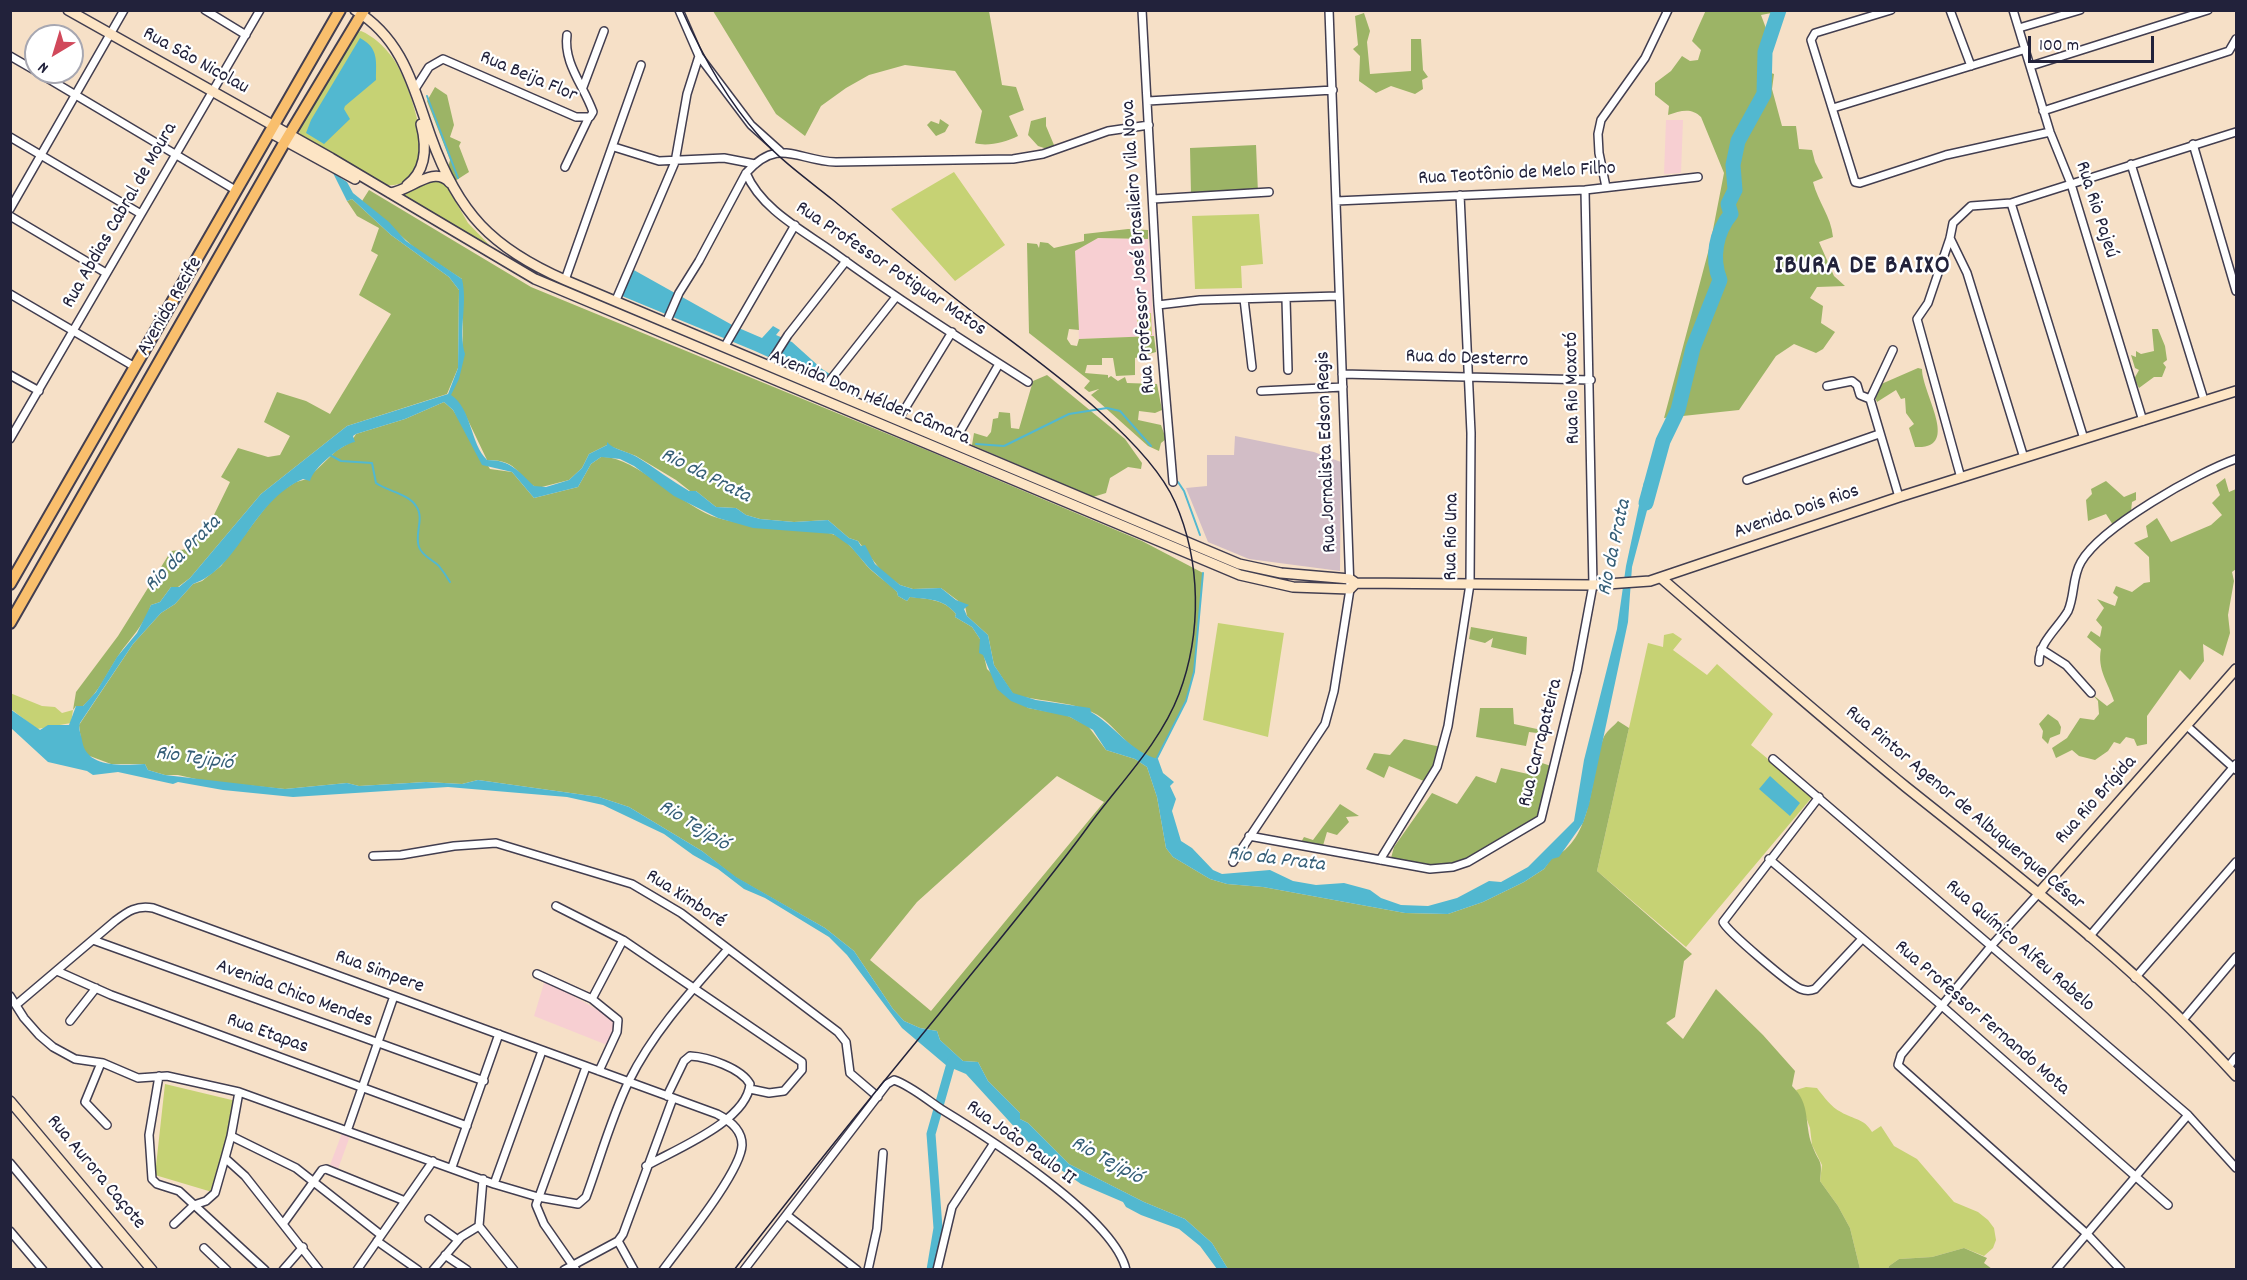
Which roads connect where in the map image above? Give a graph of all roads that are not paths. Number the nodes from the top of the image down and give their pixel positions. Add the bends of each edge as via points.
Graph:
1 (68, 10) edge
2 (124, 10) edge
3 (205, 10) edge
4 (260, 10) edge
5 (340, 10) edge
6 (679, 10) edge
7 (1142, 10) edge
8 (1329, 10) edge
9 (1668, 10) edge
10 (1891, 10) edge
11 (1950, 10) edge
12 (2013, 10) edge
13 (2080, 10) edge
14 (2208, 10) edge
15 (361, 12) edge
16 (2019, 28) junction
17 (604, 31) dead end
18 (110, 35) junction
19 (246, 35) junction
20 (567, 35) dead end
21 (2236, 39) edge
22 (2026, 49) junction
23 (10, 56) edge
24 (699, 56) junction
25 (24, 65) edge
26 (641, 65) dead end
27 (1971, 66) junction
28 (2031, 66) junction
29 (57, 84) edge
30 (584, 87) junction
31 (416, 89) junction
32 (1333, 90) junction
33 (212, 93) junction
34 (76, 95) junction
35 (1148, 101) junction
36 (1833, 108) junction
37 (2043, 111) junction
38 (589, 117) junction
39 (1149, 124) junction
40 (273, 130) junction
41 (2050, 132) junction
42 (2236, 132) edge
43 (10, 137) edge
44 (288, 138) junction
45 (2193, 144) junction
46 (614, 147) junction
47 (780, 152) junction
48 (176, 154) junction
49 (42, 155) junction
50 (675, 162) junction
51 (755, 164) junction
52 (2132, 164) junction
53 (565, 167) dead end
54 (746, 173) junction
55 (1698, 177) dead end
56 (2071, 184) junction
57 (1606, 187) junction
58 (237, 190) junction
59 (455, 190) junction
60 (1585, 190) junction
61 (388, 191) junction
62 (1269, 192) dead end
63 (1460, 195) junction
64 (1153, 199) junction
65 (1336, 201) junction
66 (2011, 203) junction
67 (10, 209) edge
68 (141, 214) junction
69 (10, 216) edge
70 (795, 225) junction
71 (1950, 238) junction
72 (846, 261) junction
73 (106, 273) junction
74 (565, 280) junction
75 (2236, 291) edge
76 (10, 294) edge
77 (1338, 296) junction
78 (896, 297) junction
79 (1244, 299) junction
80 (1286, 299) junction
81 (616, 300) junction
82 (1158, 305) junction
83 (667, 320) junction
84 (72, 331) junction
85 (952, 332) junction
86 (727, 344) junction
87 (1893, 350) dead end
88 (770, 362) junction
89 (999, 364) junction
90 (135, 367) junction
91 (1252, 367) dead end
92 (1288, 370) dead end
93 (1342, 374) junction
94 (10, 375) edge
95 (1469, 377) junction
96 (1591, 380) junction
97 (1028, 382) dead end
98 (825, 386) junction
99 (1827, 386) dead end
100 (1343, 387) junction
101 (39, 391) junction
102 (1261, 391) dead end
103 (2236, 391) edge
104 (1870, 399) junction
105 (2204, 400) junction
106 (898, 420) junction
107 (2143, 421) junction
108 (1879, 434) junction
109 (10, 439) edge
110 (2084, 439) junction
111 (954, 442) junction
112 (2024, 458) junction
113 (2236, 459) edge
114 (1961, 478) junction
115 (1747, 480) dead end
116 (1173, 482) dead end
117 (1899, 497) junction
118 (14, 570) edge
119 (1661, 578) junction
120 (1352, 583) junction
121 (10, 584) edge
122 (1470, 584) junction
123 (1593, 585) junction
124 (10, 623) edge
125 (2041, 649) junction
126 (2038, 662) dead end
127 (2236, 669) edge
128 (2091, 693) dead end
129 (2187, 726) junction
130 (1773, 759) dead end
131 (2236, 767) edge
132 (1819, 797) junction
133 (1249, 836) junction
134 (373, 856) dead end
135 (1769, 859) junction
136 (1380, 860) junction
137 (1233, 862) dead end
138 (2236, 862) edge
139 (2038, 894) junction
140 (556, 906) dead end
141 (2089, 937) junction
142 (1862, 939) junction
143 (93, 940) junction
144 (622, 940) junction
145 (1992, 945) junction
146 (728, 949) junction
147 (2236, 957) edge
148 (57, 971) junction
149 (537, 974) dead end
150 (2135, 978) junction
151 (96, 988) junction
152 (694, 988) junction
153 (10, 996) edge
154 (394, 996) junction
155 (592, 999) junction
156 (16, 1005) junction
157 (1942, 1006) junction
158 (70, 1021) dead end
159 (2181, 1021) junction
160 (499, 1034) junction
161 (378, 1043) junction
162 (542, 1051) junction
163 (2236, 1057) edge
164 (101, 1063) junction
165 (586, 1067) junction
166 (2228, 1067) junction
167 (599, 1071) junction
168 (159, 1076) junction
169 (2236, 1076) edge
170 (484, 1081) junction
171 (628, 1082) junction
172 (362, 1088) junction
173 (750, 1089) junction
174 (239, 1092) junction
175 (670, 1097) junction
176 (878, 1097) junction
177 (10, 1101) edge
178 (2188, 1115) junction
179 (728, 1120) junction
180 (107, 1125) dead end
181 (467, 1126) junction
182 (347, 1131) junction
183 (235, 1137) junction
184 (994, 1143) junction
185 (883, 1153) dead end
186 (226, 1158) junction
187 (434, 1161) junction
188 (10, 1163) edge
189 (646, 1166) junction
190 (452, 1167) junction
191 (2236, 1168) edge
192 (2136, 1174) junction
193 (483, 1179) junction
194 (315, 1181) junction
195 (494, 1184) junction
196 (538, 1197) junction
197 (405, 1201) junction
198 (194, 1205) junction
199 (2168, 1205) dead end
200 (788, 1216) junction
201 (429, 1219) dead end
202 (174, 1224) dead end
203 (284, 1224) junction
204 (479, 1226) junction
205 (10, 1231) edge
206 (2086, 1234) junction
207 (379, 1238) junction
208 (458, 1240) junction
209 (618, 1241) junction
210 (303, 1247) junction
211 (204, 1248) dead end
212 (445, 1255) junction
213 (574, 1267) edge
214 (43, 1269) edge
215 (99, 1269) edge
216 (152, 1269) edge
217 (227, 1269) edge
218 (265, 1269) edge
219 (284, 1269) edge
220 (319, 1269) edge
221 (357, 1269) edge
222 (418, 1269) edge
223 (433, 1269) edge
224 (467, 1269) edge
225 (514, 1269) edge
226 (564, 1269) edge
227 (634, 1269) edge
228 (663, 1269) edge
229 (744, 1269) edge
230 (857, 1269) edge
231 (868, 1269) edge
232 (937, 1269) edge
233 (1126, 1269) edge
234 (2056, 1269) edge
235 (2121, 1269) edge

1 - 18 main road, Rua São Nicolau
2 - 18 street
3 - 19 street
4 - 19 street, Rua Abdias Cabral de Moura
5 - 40 main road, Avenida Recife
6 - 24 street
7 - 35 street, Rua Professor José Brasileiro Vila Nova
8 - 32 street, Rua Jornalista Edson Regis
9 - 57 street via 1645,58 1601,120 1599,153
10 - 36 street via 1813,34 1811,40
11 - 27 street
12 - 16 street, Rua Rio Pajeú
13 - 16 street
14 - 28 street
15 - 31 main road, Avenida Dom Hélder Câmara via 394,44
15 - 44 main road, Avenida Recife
16 - 22 street, Rua Rio Pajeú
17 - 30 street
18 - 33 main road, Rua São Nicolau
18 - 34 street
19 - 33 street, Rua Abdias Cabral de Moura
20 - 30 street, Rua Beija Flor via 566,54
21 - 37 street via 2229,51
22 - 27 street
22 - 28 street, Rua Rio Pajeú
23 - 25 street
24 - 47 street via 751,125
24 - 50 street via 687,94
26 - 46 street
27 - 36 street
28 - 37 street, Rua Rio Pajeú
29 - 34 street
30 - 38 street, Rua Beija Flor via 593,112
31 - 38 street, Rua Beija Flor via 429,66 443,59 576,117
31 - 59 main road, Avenida Dom Hélder Câmara via 432,140
31 - 61 main road via 424,137 423,164 408,184
32 - 35 street
32 - 65 street, Rua Jornalista Edson Regis
33 - 40 main road, Rua São Nicolau
33 - 48 street, Rua Abdias Cabral de Moura
34 - 48 street
34 - 49 street
35 - 39 street, Rua Professor José Brasileiro Vila Nova
36 - 41 street via 1855,182 1860,183 1946,155
37 - 41 street, Rua Rio Pajeú
38 - 53 street
39 - 47 street via 1108,131 1043,154 1013,159 836,162
39 - 64 street, Rua Professor José Brasileiro Vila Nova
40 - 44 main road, Avenida Dom Hélder Câmara
40 - 58 main road, Avenida Recife
41 - 56 street, Rua Rio Pajeú
42 - 45 street
43 - 49 street
44 - 61 main road, Avenida Dom Hélder Câmara via 367,186
44 - 124 main road, Avenida Recife
45 - 52 street
45 - 75 street
46 - 50 street via 638,156
46 - 74 street
47 - 51 street
48 - 58 street
48 - 68 street, Rua Abdias Cabral de Moura
49 - 67 street
49 - 68 street
50 - 51 street via 724,158
50 - 81 street
51 - 54 street
52 - 56 street
52 - 105 street
54 - 70 street, Rua Professor Potiguar Matos via 760,196
54 - 83 street
55 - 57 street, Rua Teotônio de Melo Filho
56 - 66 street
56 - 107 street, Rua Rio Pajeú
57 - 60 street, Rua Teotônio de Melo Filho
58 - 90 main road, Avenida Recife
59 - 61 main road, Avenida Dom Hélder Câmara via 437,175 404,190
59 - 74 main road, Avenida Dom Hélder Câmara via 473,217 500,244 527,263
60 - 63 street, Rua Teotônio de Melo Filho
60 - 96 street, Rua Rio Moxotó
61 - 120 main road, Avenida Dom Hélder Câmara via 535,279 1240,575 1293,587
62 - 64 street
63 - 65 street, Rua Teotônio de Melo Filho
63 - 95 street, Rua Rio Una
64 - 82 street, Rua Professor José Brasileiro Vila Nova
65 - 77 street, Rua Jornalista Edson Regis
66 - 71 street via 1965,209 1952,225
66 - 110 street
68 - 73 street, Rua Abdias Cabral de Moura
69 - 73 street
70 - 72 street, Rua Professor Potiguar Matos
70 - 86 street
71 - 112 street via 1967,273
71 - 114 street via 1928,303 1917,319
72 - 78 street, Rua Professor Potiguar Matos
72 - 88 street
73 - 84 street, Rua Abdias Cabral de Moura
74 - 81 main road, Avenida Dom Hélder Câmara
76 - 84 street
77 - 80 street
77 - 93 street, Rua Jornalista Edson Regis
78 - 85 street, Rua Professor Potiguar Matos
78 - 98 street
79 - 80 street
79 - 82 street
79 - 91 street
80 - 92 street
81 - 83 main road, Avenida Dom Hélder Câmara
82 - 116 street, Rua Professor José Brasileiro Vila Nova
83 - 86 main road, Avenida Dom Hélder Câmara
84 - 90 street
84 - 101 street, Rua Abdias Cabral de Moura
85 - 89 street, Rua Professor Potiguar Matos
85 - 106 street
86 - 88 main road, Avenida Dom Hélder Câmara
87 - 104 street
88 - 98 main road, Avenida Dom Hélder Câmara
89 - 97 street, Rua Professor Potiguar Matos
89 - 111 street
90 - 118 main road, Avenida Recife
93 - 95 street, Rua do Desterro
93 - 100 street, Rua Jornalista Edson Regis
94 - 101 street
95 - 96 street, Rua do Desterro
95 - 122 street, Rua Rio Una
96 - 123 street, Rua Rio Moxotó
98 - 106 main road, Avenida Dom Hélder Câmara
99 - 104 street via 1852,381 1861,396
100 - 102 street
100 - 120 street, Rua Jornalista Edson Regis
101 - 109 street, Rua Abdias Cabral de Moura
103 - 105 main road, Avenida Dois Rios
104 - 108 street
105 - 107 main road, Avenida Dois Rios
106 - 111 main road, Avenida Dom Hélder Câmara
107 - 110 main road, Avenida Dois Rios
108 - 115 street
108 - 117 street
110 - 112 main road, Avenida Dois Rios
111 - 120 main road, Avenida Dom Hélder Câmara via 1239,564
112 - 114 main road, Avenida Dois Rios
113 - 125 street via 2206,470 2172,490 2094,546 2078,569 2069,608
114 - 117 main road, Avenida Dois Rios
117 - 119 main road, Avenida Dois Rios
118 - 121 main road, Avenida Recife
119 - 123 main road, Avenida Dois Rios
119 - 139 main road, Rua Pintor Agenor de Albuquerque César
120 - 122 main road, Avenida Dois Rios
120 - 133 street, Rua Jornalista Edson Regis via 1325,724
122 - 123 main road, Avenida Dois Rios
122 - 136 street, Rua Rio Una via 1440,757 1427,787
123 - 136 street, Rua Carrapateira via 1577,671 1541,819 1454,867 1417,868
125 - 126 street
125 - 128 street via 2066,665
127 - 129 main road, Rua Rio Brígida
129 - 131 street
129 - 139 main road, Rua Rio Brígida
130 - 132 street, Rua Químico Alfeu Rabelo
131 - 141 street
132 - 135 street
132 - 145 street, Rua Químico Alfeu Rabelo
133 - 136 street, Rua Carrapateira
133 - 137 street, Rua Jornalista Edson Regis
134 - 146 street, Rua Ximboré via 484,843 505,845 632,884 681,913
135 - 142 street, Rua Professor Fernando Mota
135 - 142 street via 1723,922 1732,932 1796,987 1806,991 1815,989
138 - 150 street
139 - 141 main road, Rua Pintor Agenor de Albuquerque César
139 - 145 street, Rua Rio Brígida
140 - 144 street
141 - 150 main road, Rua Pintor Agenor de Albuquerque César
142 - 157 street, Rua Professor Fernando Mota
143 - 148 street, Rua Simpere
143 - 154 street, Rua Simpere via 132,909 153,908
143 - 161 street, Avenida Chico Mendes
144 - 152 street
144 - 155 street
145 - 157 street, Rua Rio Brígida
145 - 178 street, Rua Químico Alfeu Rabelo
146 - 152 street
146 - 176 street, Rua Ximboré via 838,1032 846,1042 850,1073
147 - 159 street
148 - 151 street, Rua Etapas
148 - 156 street, Rua Simpere
149 - 155 street
150 - 159 main road, Rua Pintor Agenor de Albuquerque César
151 - 158 street
151 - 172 street, Rua Etapas
152 - 171 street via 656,1036
152 - 173 street via 802,1062 802,1070 784,1091
153 - 156 street
154 - 160 street, Rua Simpere
154 - 161 street
155 - 167 street via 619,1023
156 - 164 street via 53,1047 75,1059
157 - 192 street, Rua Professor Fernando Mota
157 - 206 street, Rua Rio Brígida via 1899,1058 1900,1068
159 - 166 main road, Rua Pintor Agenor de Albuquerque César
160 - 162 street, Rua Simpere
160 - 170 street
161 - 170 street, Avenida Chico Mendes
161 - 172 street
162 - 165 street, Rua Simpere
162 - 195 street
163 - 166 street
164 - 168 street via 138,1078
164 - 180 street via 85,1102
165 - 167 street, Rua Simpere
165 - 196 street
166 - 169 main road, Rua Pintor Agenor de Albuquerque César
167 - 171 street, Rua Simpere
168 - 174 street
168 - 198 street via 149,1135 153,1179 179,1191
170 - 181 street
171 - 175 street, Rua Simpere
171 - 196 street via 586,1197 578,1204
172 - 181 street, Rua Etapas
172 - 182 street
173 - 175 street via 746,1078 732,1069 693,1056 687,1057
173 - 179 street
174 - 182 street
174 - 183 street
175 - 179 street, Rua Simpere
175 - 189 street
176 - 184 street, Rua João Paulo II via 886,1084 894,1080
176 - 200 street
177 - 216 main road, Rua Aurora Caçote
178 - 191 street, Rua Químico Alfeu Rabelo
178 - 192 street
179 - 189 street
179 - 228 street via 742,1145 736,1162
181 - 190 street
182 - 187 street
183 - 186 street
183 - 194 street
184 - 232 street via 952,1207
184 - 233 street, Rua João Paulo II via 1099,1227 1120,1253
185 - 231 street via 877,1229
186 - 198 street via 215,1193
186 - 203 street
187 - 190 street
187 - 197 street
188 - 215 street
189 - 209 street
190 - 193 street
192 - 199 street, Rua Professor Fernando Mota
192 - 206 street
193 - 195 street
193 - 204 street
194 - 197 street via 322,1170 332,1170
194 - 203 street
194 - 207 street
195 - 196 street
196 - 213 street via 540,1215
197 - 207 street
198 - 202 street
198 - 218 street
200 - 229 street
200 - 230 street
201 - 208 street
203 - 210 street
204 - 208 street
204 - 225 street
205 - 214 street
206 - 234 street
206 - 235 street
207 - 221 street
207 - 222 street
208 - 212 street
209 - 213 street
209 - 227 street
210 - 219 street
210 - 220 street
211 - 217 street
212 - 223 street
212 - 224 street
213 - 226 street

